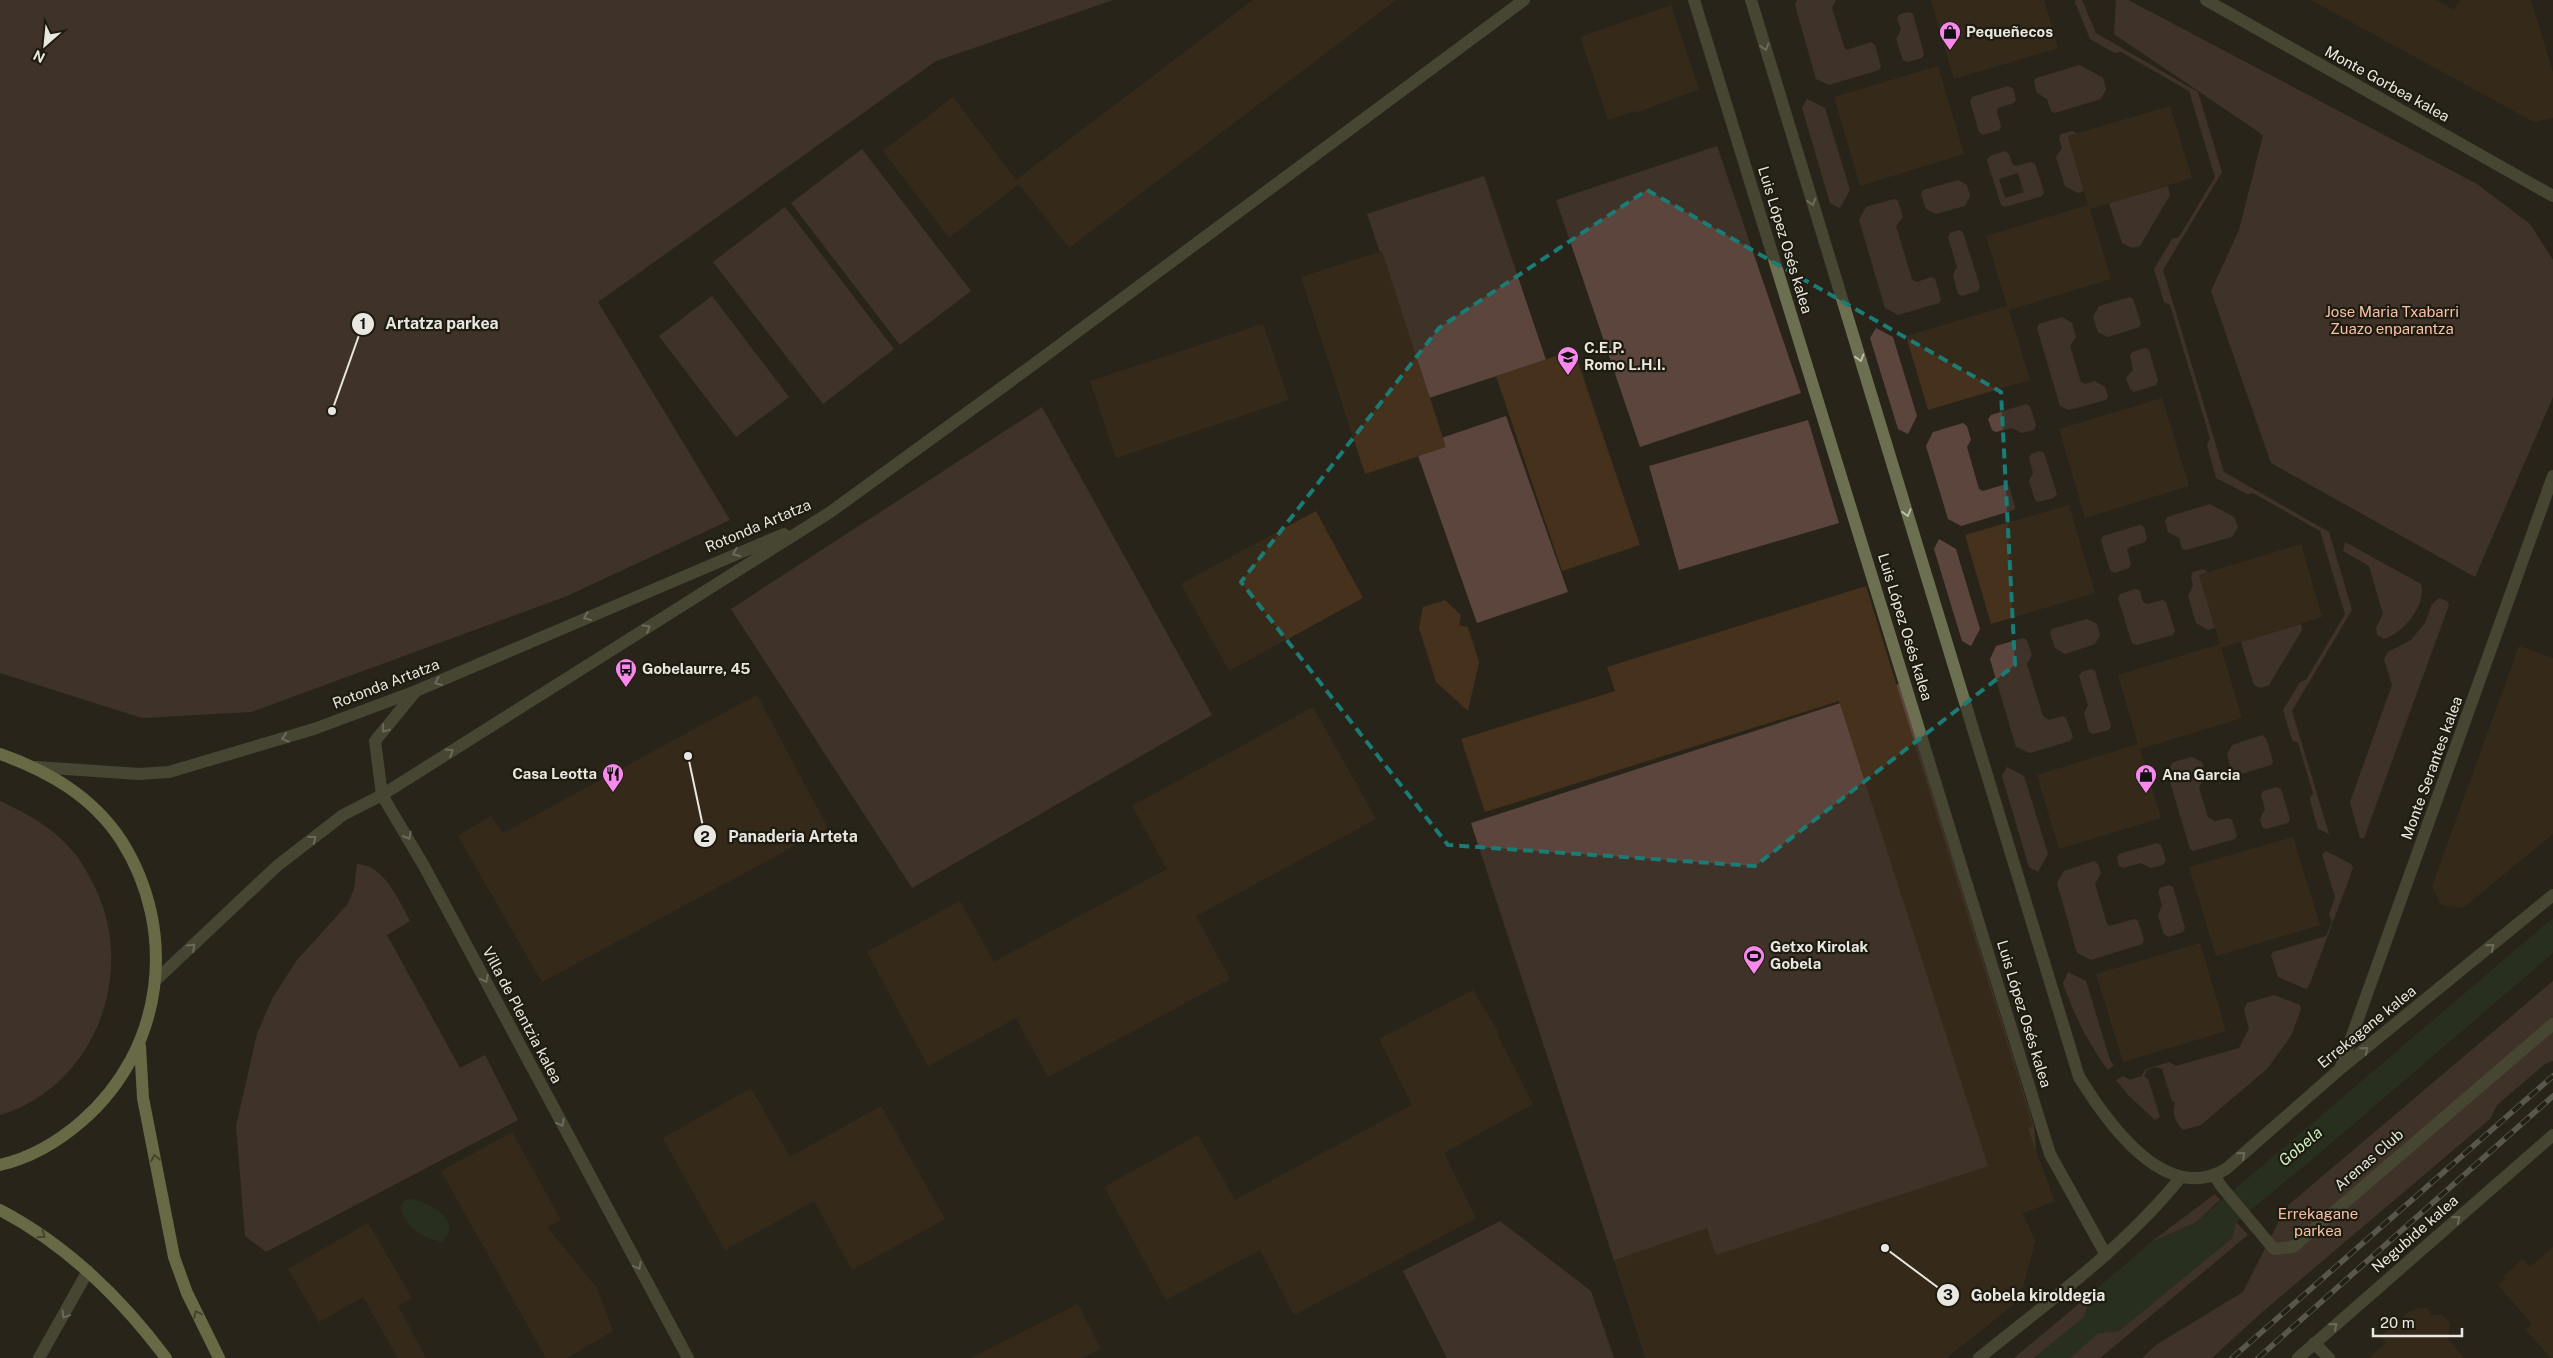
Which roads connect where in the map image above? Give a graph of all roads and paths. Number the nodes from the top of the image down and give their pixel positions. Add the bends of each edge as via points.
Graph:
1 (1524, 0) edge
2 (1694, 0) edge
3 (1751, 0) edge
4 (2206, 0) edge
5 (2553, 196) edge
6 (2553, 476) edge
7 (829, 513) junction
8 (416, 691) junction
9 (0, 754) edge
10 (37, 767) junction
11 (382, 795) junction
12 (2553, 896) edge
13 (156, 980) junction
14 (2553, 1024) edge
15 (140, 1045) junction
16 (2340, 1070) junction
17 (2553, 1135) edge
18 (0, 1166) edge
19 (2180, 1177) junction
20 (2218, 1181) junction
21 (0, 1210) edge
22 (2106, 1255) junction
23 (88, 1271) junction
24 (2314, 1343) junction
25 (39, 1358) edge
26 (166, 1358) edge
27 (219, 1358) edge
28 (688, 1358) edge
29 (1979, 1358) edge
30 (2298, 1358) edge
31 (2329, 1358) edge

1 - 7 street
2 - 22 street, Luis López Osés kalea via 2050,1154
3 -> 19 street via 2079,1077 2104,1116 2150,1163
4 - 5 street, Monte Gorbea kalea
6 - 16 street, Monte Serantes kalea
7 -> 8 street, Rotonda Artatza
11 -> 7 street, Rotonda Artatza
8 -> 10 street, Rotonda Artatza via 314,729 169,772 139,774
8 -> 11 street, Villa de Plentzia kalea via 375,741
9 - 10 main road, Rotonda Artatza
10 - 13 main road, Rotonda Artatza via 68,786 96,811 124,847 138,872 151,906 157,943
13 -> 11 street, Rotonda Artatza via 277,866 343,815
11 -> 28 street, Villa de Plentzia kalea via 420,858
16 -> 12 street, Errekagane kalea
13 - 15 main road, Rotonda Artatza via 151,1013
14 - 20 street, Arenas Club via 2293,1247 2274,1249
15 - 18 main road, Rotonda Artatza via 122,1078 91,1114 70,1132 38,1151
27 -> 15 main road via 174,1257 143,1098
20 -> 16 street, Errekagane kalea via 2226,1169
24 -> 17 street, Negubide kalea
19 - 20 street, Errekagane kalea
19 - 22 street
21 -> 23 main road via 59,1247
22 - 29 street
23 -> 25 street
23 - 26 main road via 117,1299
24 - 30 street, Negubide kalea
24 - 31 street

